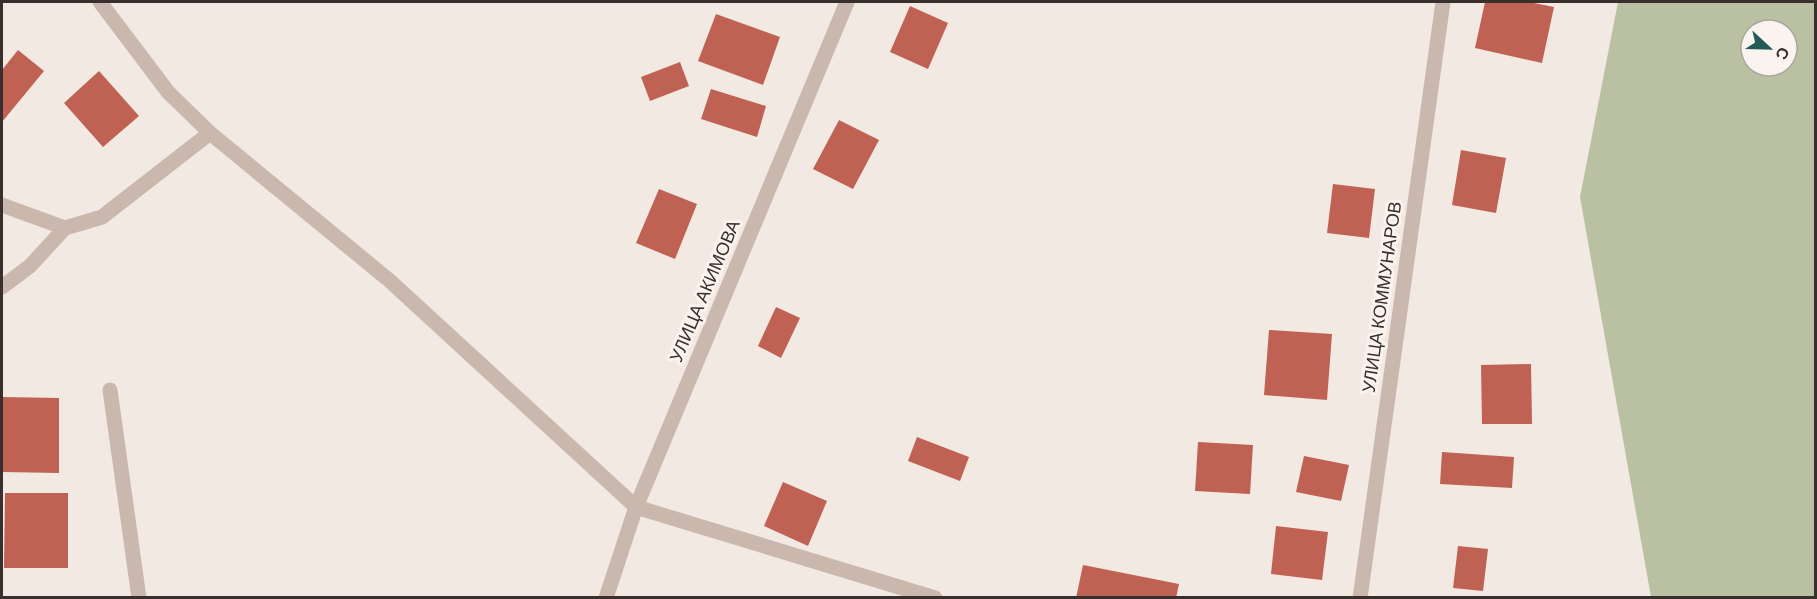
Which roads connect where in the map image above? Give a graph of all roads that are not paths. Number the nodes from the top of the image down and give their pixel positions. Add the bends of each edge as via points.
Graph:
1 (100, 2) edge
2 (847, 2) edge
3 (1443, 2) edge
4 (210, 133) junction
5 (2, 205) edge
6 (65, 228) junction
7 (2, 287) edge
8 (110, 390) dead end
9 (636, 507) junction
10 (139, 597) edge
11 (606, 597) edge
12 (934, 597) edge
13 (1360, 597) edge

1 - 4 street via 168,92
2 - 9 street, УЛИЦА АКИМОВА
3 - 13 street, УЛИЦА КОММУНАРОВ
4 - 6 street via 102,217
4 - 9 street via 390,281
5 - 6 street
6 - 7 street via 30,266
8 - 10 street
9 - 11 street, УЛИЦА АКИМОВА
9 - 12 street

